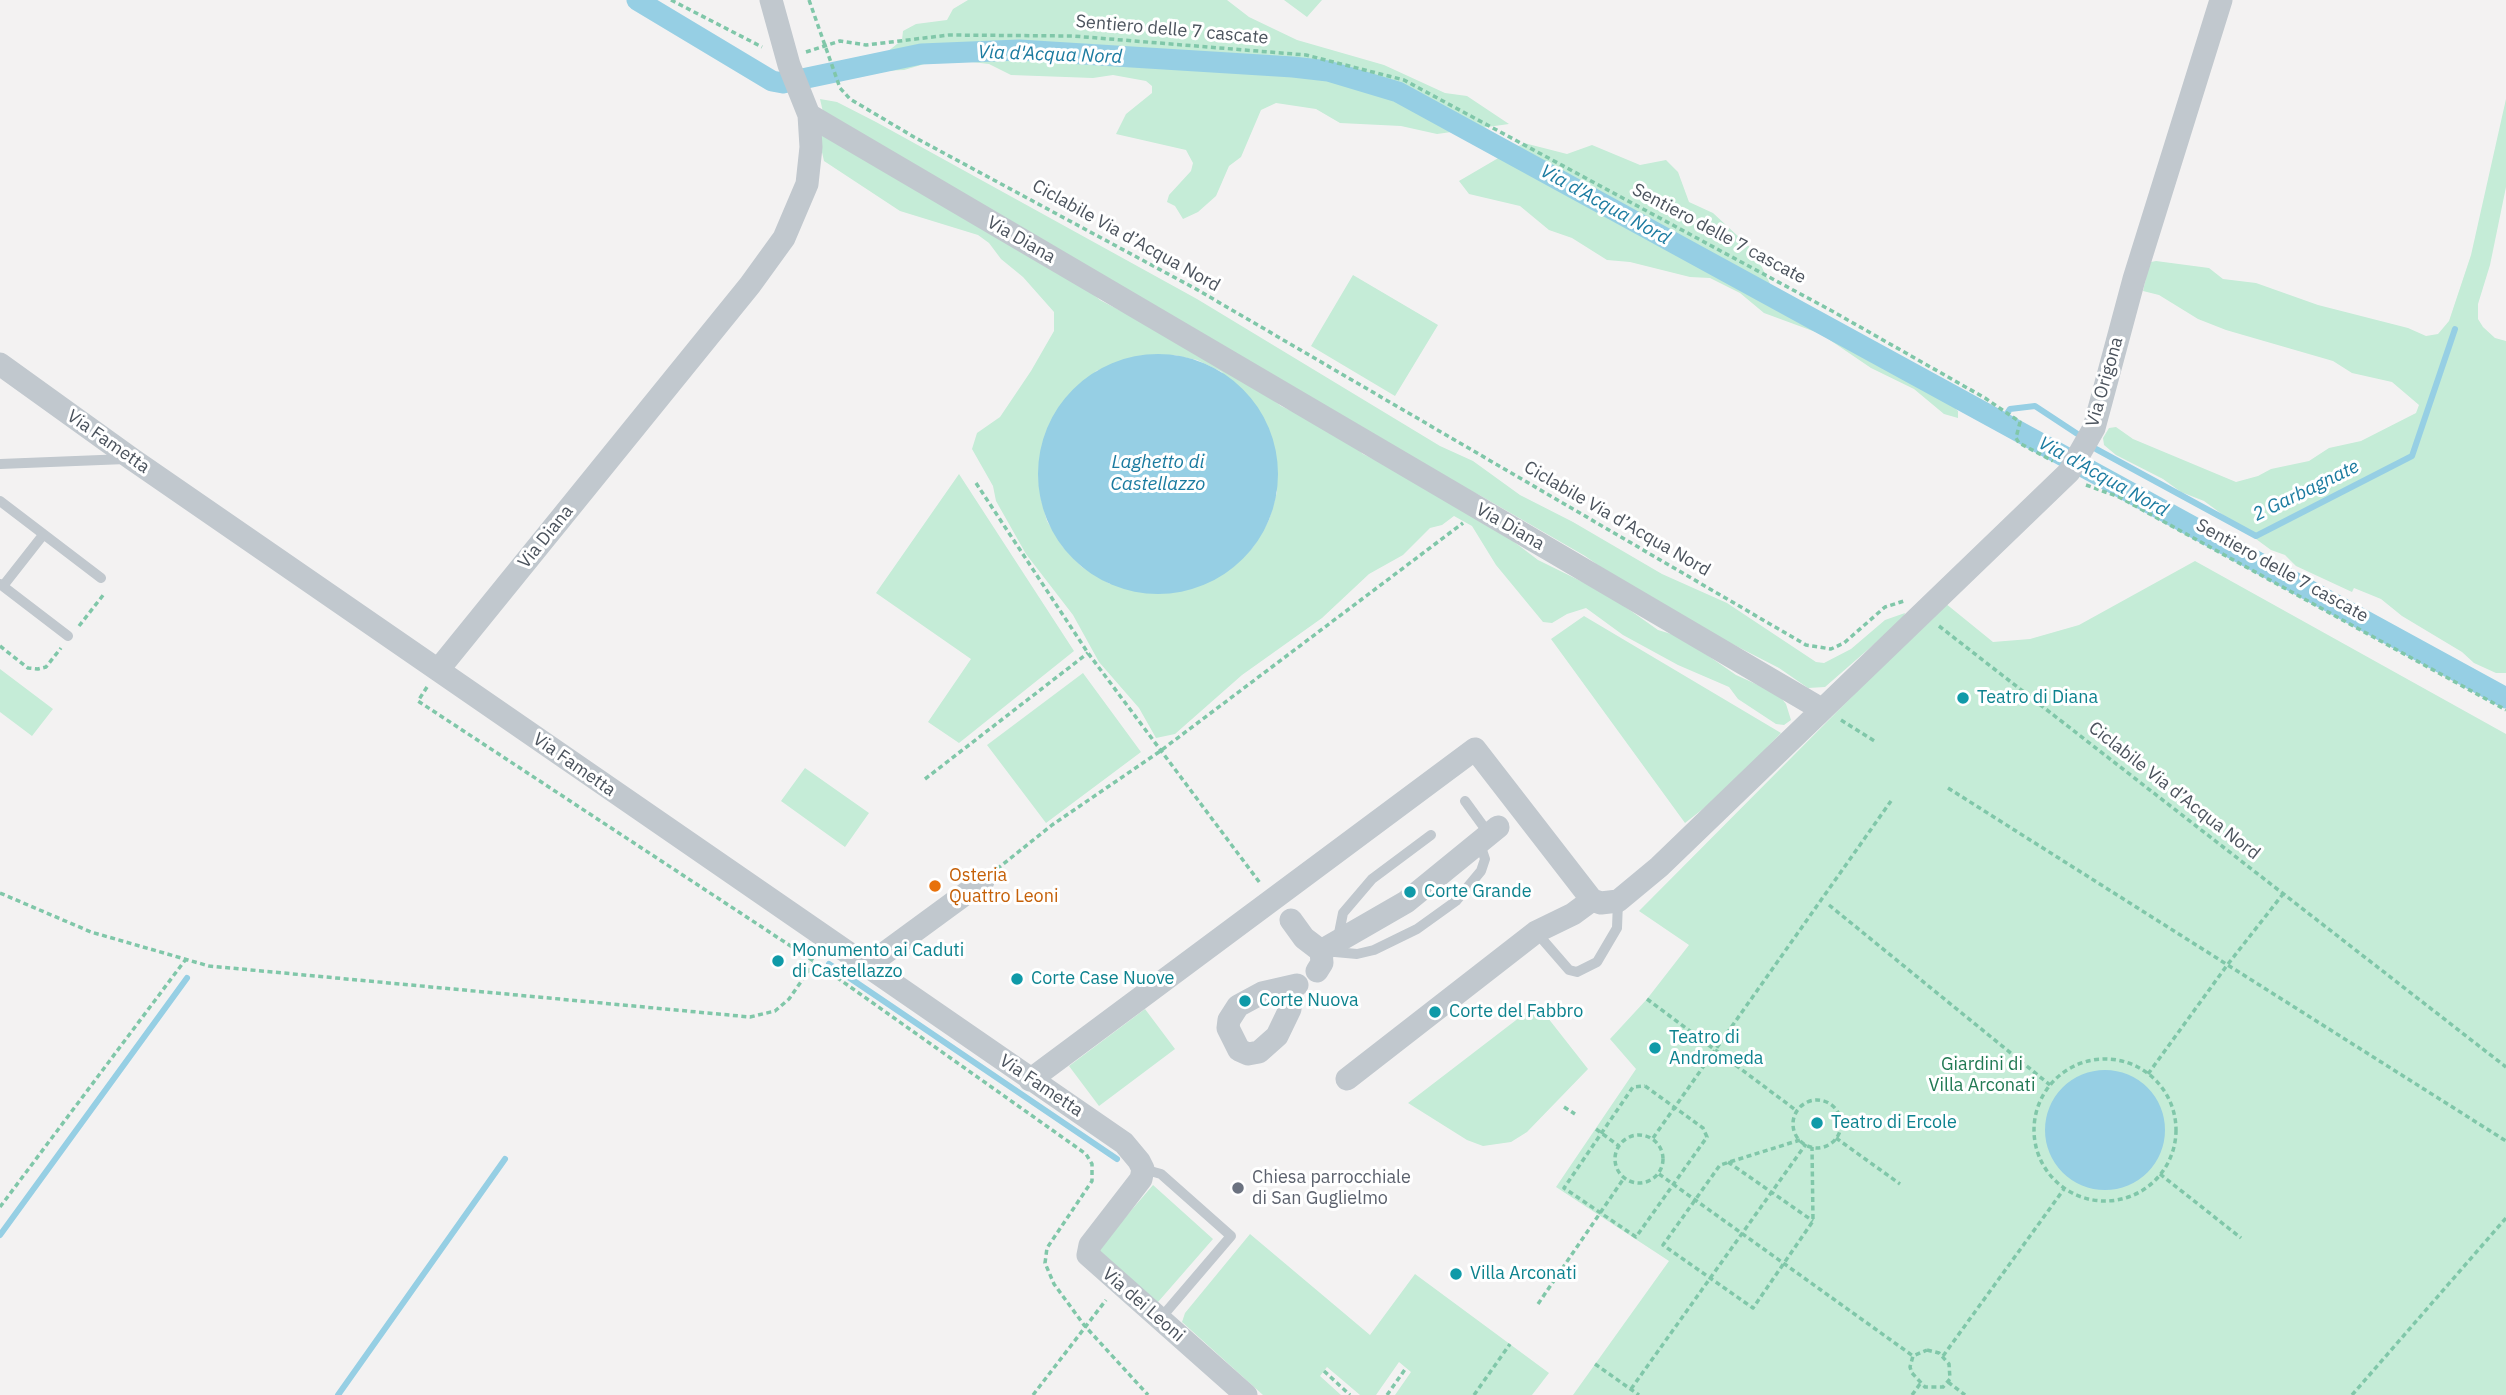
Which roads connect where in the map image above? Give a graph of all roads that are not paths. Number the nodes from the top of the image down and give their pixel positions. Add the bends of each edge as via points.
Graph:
1 (771, 0) edge
2 (2221, 0) edge
3 (810, 115) junction
4 (0, 364) edge
5 (132, 459) junction
6 (0, 464) edge
7 (0, 501) edge
8 (43, 534) junction
9 (101, 578) dead end
10 (1, 585) edge
11 (68, 636) dead end
12 (438, 670) junction
13 (1821, 709) junction
14 (1465, 801) dead end
15 (1489, 834) junction
16 (1431, 835) dead end
17 (983, 881) road end
18 (1592, 900) junction
19 (1618, 901) junction
20 (1411, 915) junction
21 (1290, 920) dead end
22 (1536, 932) junction
23 (1325, 954) junction
24 (867, 966) junction
25 (1347, 1079) dead end
26 (1030, 1080) junction
27 (1143, 1169) junction
28 (1159, 1320) junction
29 (1246, 1395) edge

1 - 3 street
2 - 13 street, Via Origona via 2134,279 2101,403 2083,449 2067,475 1842,694
3 - 12 street, Via Diana via 807,184 784,238
3 - 13 street, Via Diana
4 - 5 street, Via Fametta
5 - 6 lane
5 - 12 street, Via Fametta
7 - 8 lane
8 - 9 lane
8 - 10 lane
10 - 11 lane
12 - 24 street, Via Fametta
13 - 19 street, Via Origona via 1729,803
14 - 15 lane
15 - 20 street
15 - 20 lane via 1475,881 1456,901
16 - 23 lane via 1372,879 1343,913
17 - 24 street
18 - 19 street
18 - 22 street
18 - 26 street via 1519,811 1475,748
19 - 22 lane via 1617,928 1597,962 1577,972 1569,970
20 - 23 street
21 - 23 street
22 - 25 street
24 - 26 street, Via Fametta
26 - 27 street, Via Fametta via 1124,1143
27 - 28 street, Via dei Leoni via 1138,1187 1088,1250 1091,1261
27 - 28 lane via 1161,1174 1231,1236
28 - 29 street, Via dei Leoni

